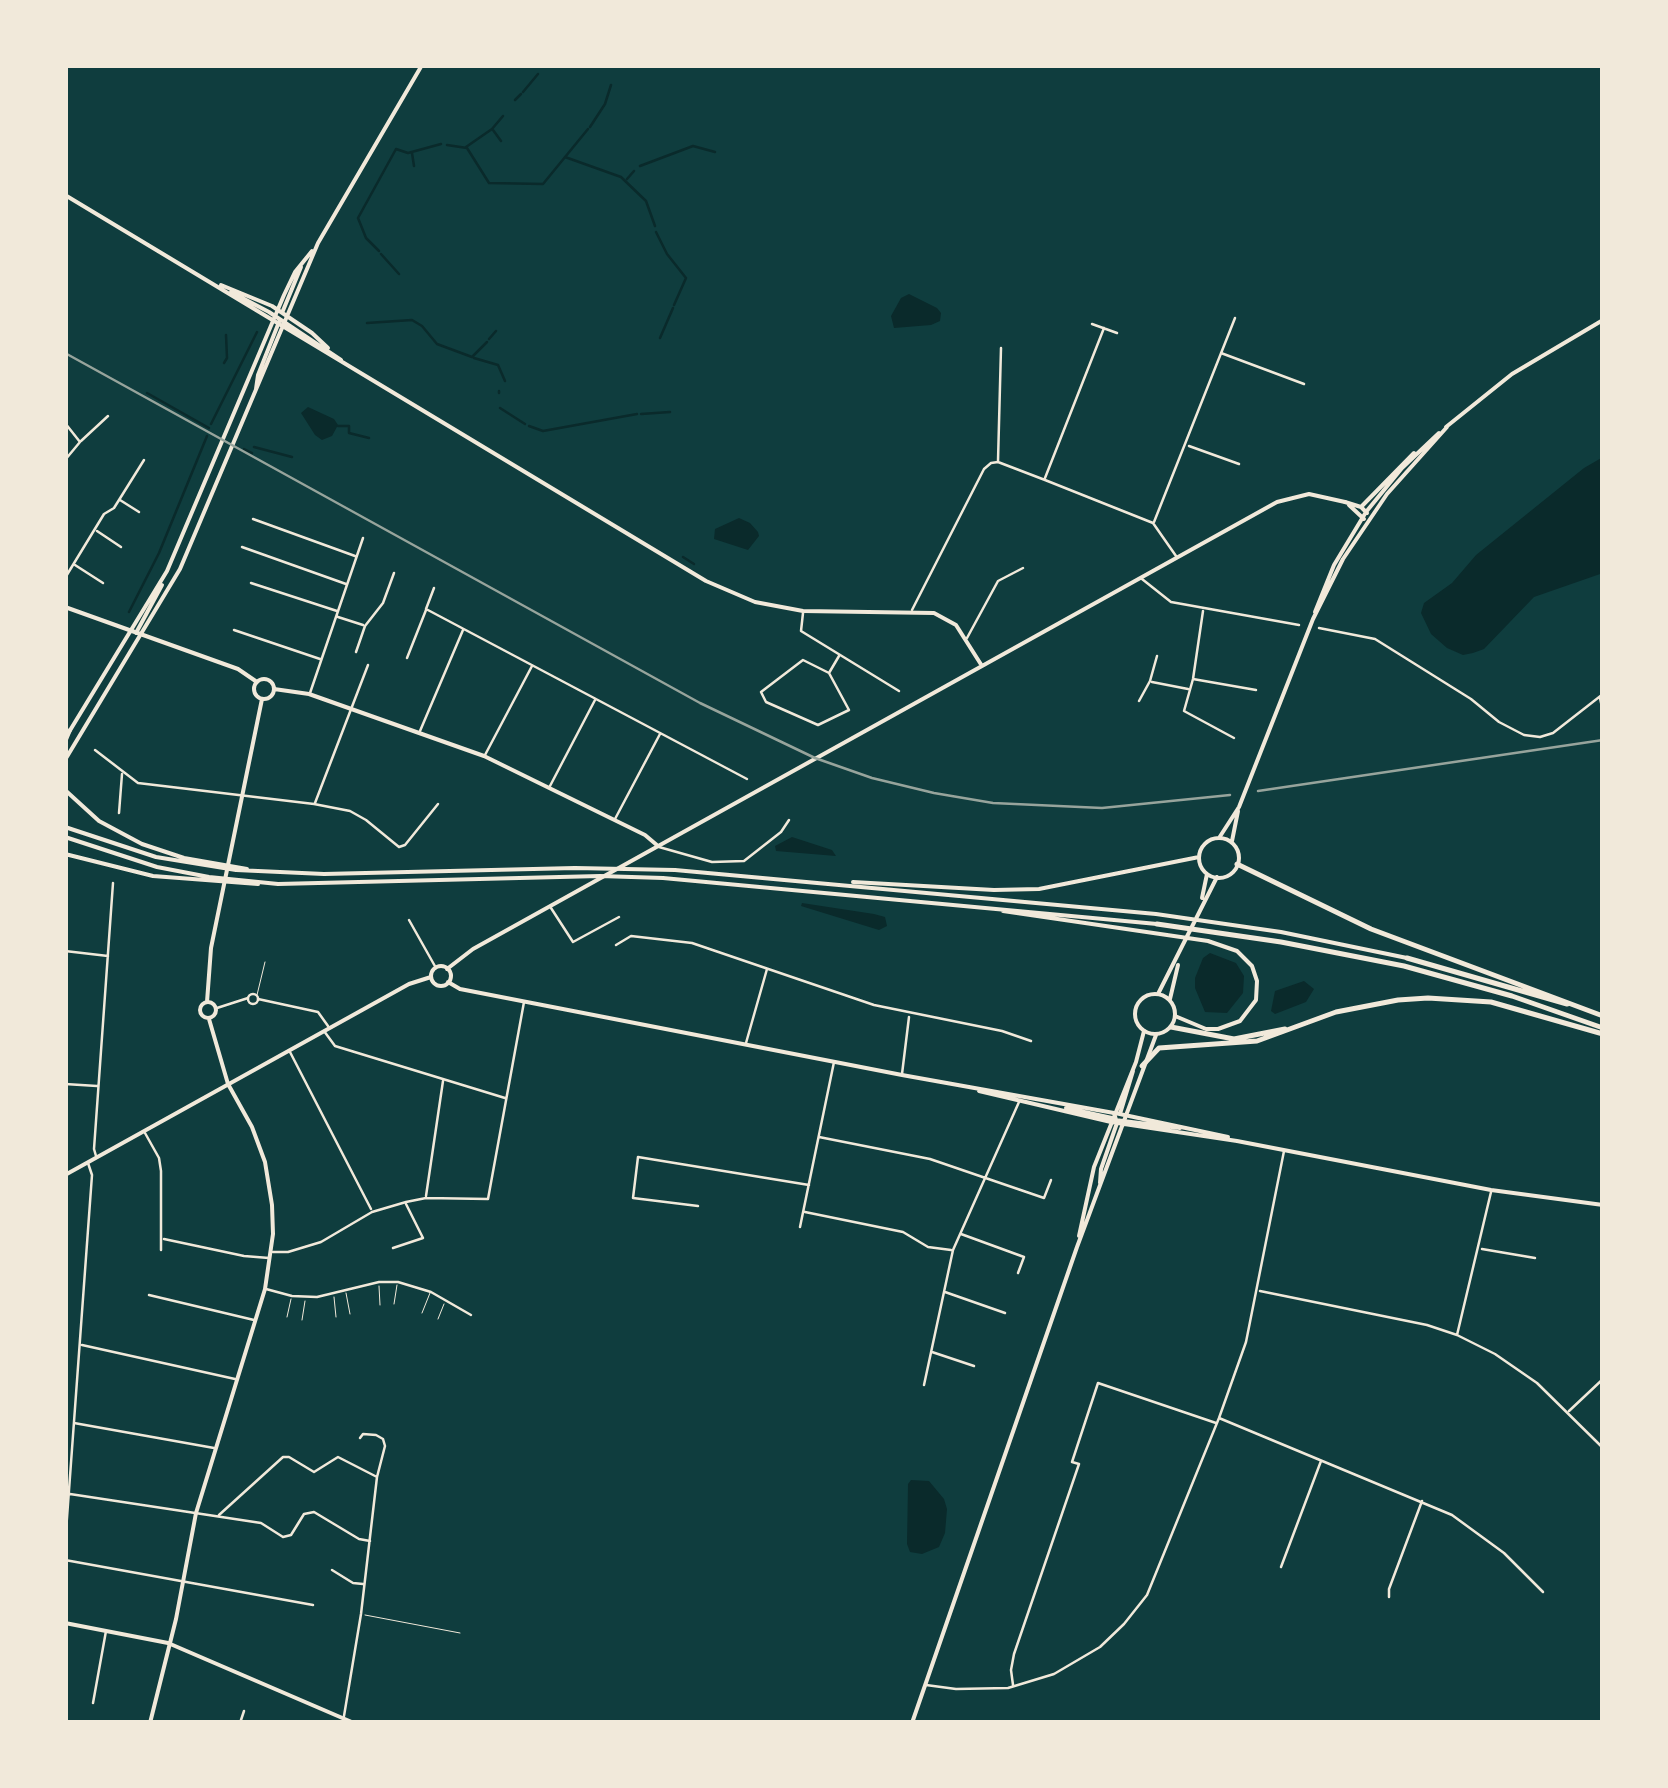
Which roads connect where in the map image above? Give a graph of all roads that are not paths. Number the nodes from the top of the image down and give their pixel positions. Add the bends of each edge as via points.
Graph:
1 (422, 65) edge
2 (65, 195) edge
3 (318, 243) junction
4 (212, 282) junction
5 (1235, 318) dead end
6 (280, 319) junction
7 (1603, 320) edge
8 (1092, 324) dead end
9 (1104, 328) junction
10 (1117, 332) dead end
11 (1001, 348) dead end
12 (1221, 354) junction
13 (345, 363) junction
14 (1304, 384) dead end
15 (108, 416) dead end
16 (65, 423) edge
17 (1447, 427) junction
18 (80, 442) junction
19 (1187, 445) junction
20 (1422, 447) junction
21 (65, 460) edge
22 (144, 460) dead end
23 (998, 462) junction
24 (1239, 464) dead end
25 (1044, 480) junction
26 (120, 500) junction
27 (1345, 502) junction
28 (1360, 507) junction
29 (139, 512) dead end
30 (1366, 516) junction
31 (253, 519) dead end
32 (1154, 523) junction
33 (94, 530) junction
34 (363, 538) dead end
35 (120, 547) dead end
36 (242, 547) dead end
37 (357, 557) junction
38 (1177, 558) junction
39 (74, 564) junction
40 (1023, 568) dead end
41 (394, 573) dead end
42 (65, 578) edge
43 (1141, 578) junction
44 (251, 582) dead end
45 (103, 583) dead end
46 (347, 585) junction
47 (434, 588) dead end
48 (65, 607) edge
49 (426, 608) junction
50 (1204, 609) junction
51 (803, 611) junction
52 (911, 612) junction
53 (337, 614) junction
54 (1300, 624) dead end
55 (365, 626) junction
56 (1319, 628) dead end
57 (234, 630) dead end
58 (464, 630) junction
59 (137, 633) junction
60 (967, 638) junction
61 (356, 652) dead end
62 (840, 656) junction
63 (1156, 656) dead end
64 (407, 658) dead end
65 (321, 660) junction
66 (368, 665) dead end
67 (532, 666) junction
68 (982, 666) junction
69 (829, 673) junction
70 (1193, 680) junction
71 (1150, 681) junction
72 (257, 682) junction
73 (274, 688) junction
74 (1191, 690) junction
75 (1256, 690) dead end
76 (899, 691) dead end
77 (309, 694) junction
78 (1601, 695) edge
79 (262, 699) junction
80 (595, 700) junction
81 (1138, 701) dead end
82 (351, 709) junction
83 (1603, 712) edge
84 (419, 733) junction
85 (660, 734) junction
86 (1234, 738) dead end
87 (65, 740) edge
88 (94, 750) dead end
89 (484, 756) junction
90 (65, 760) edge
91 (122, 772) junction
92 (747, 779) dead end
93 (549, 788) junction
94 (65, 790) edge
95 (242, 796) junction
96 (314, 804) junction
97 (438, 804) dead end
98 (1239, 806) junction
99 (118, 813) dead end
100 (614, 820) junction
101 (789, 820) dead end
102 (65, 827) edge
103 (65, 837) edge
104 (1219, 838) junction
105 (1232, 843) junction
106 (658, 846) junction
107 (65, 854) edge
108 (1199, 857) junction
109 (1237, 864) junction
110 (262, 872) junction
111 (1207, 874) junction
112 (1216, 877) junction
113 (813, 881) junction
114 (113, 884) dead end
115 (278, 884) junction
116 (1201, 902) junction
117 (550, 906) junction
118 (994, 908) junction
119 (619, 918) dead end
120 (409, 920) dead end
121 (1157, 924) joint
122 (616, 945) dead end
123 (65, 951) edge
124 (1180, 955) junction
125 (109, 956) junction
126 (1406, 958) joint
127 (265, 962) dead end
128 (436, 968) junction
129 (768, 968) junction
130 (448, 969) junction
131 (431, 977) junction
132 (448, 982) junction
133 (1158, 994) junction
134 (258, 997) junction
135 (248, 998) junction
136 (1170, 1000) junction
137 (524, 1001) junction
138 (207, 1002) junction
139 (216, 1008) junction
140 (909, 1014) junction
141 (1175, 1016) junction
142 (1603, 1017) edge
143 (210, 1019) junction
144 (1312, 1021) junction
145 (1170, 1028) junction
146 (327, 1030) junction
147 (1603, 1031) edge
148 (1144, 1032) junction
149 (1156, 1035) junction
150 (1031, 1041) dead end
151 (746, 1044) junction
152 (289, 1051) junction
153 (834, 1062) junction
154 (1139, 1064) junction
155 (902, 1075) junction
156 (444, 1079) junction
157 (65, 1084) edge
158 (228, 1084) junction
159 (98, 1086) junction
160 (506, 1098) junction
161 (1020, 1098) junction
162 (1118, 1118) junction
163 (144, 1132) junction
164 (819, 1137) junction
165 (1237, 1140) junction
166 (1284, 1150) junction
167 (96, 1158) junction
168 (88, 1162) junction
169 (65, 1175) edge
170 (985, 1178) junction
171 (1050, 1180) dead end
172 (809, 1185) junction
173 (1491, 1190) junction
174 (426, 1198) junction
175 (406, 1202) junction
176 (1603, 1204) edge
177 (698, 1206) dead end
178 (372, 1212) junction
179 (804, 1212) junction
180 (800, 1228) dead end
181 (960, 1233) junction
182 (161, 1238) junction
183 (393, 1248) dead end
184 (1078, 1248) junction
185 (1479, 1248) junction
186 (161, 1250) dead end
187 (953, 1250) junction
188 (271, 1255) junction
189 (1534, 1258) dead end
190 (1018, 1273) dead end
191 (379, 1282) junction
192 (398, 1282) junction
193 (265, 1288) junction
194 (346, 1290) junction
195 (1257, 1291) junction
196 (430, 1292) junction
197 (944, 1292) junction
198 (334, 1294) junction
199 (150, 1295) dead end
200 (292, 1296) junction
201 (305, 1298) junction
202 (446, 1300) junction
203 (394, 1304) dead end
204 (380, 1305) dead end
205 (1005, 1312) dead end
206 (422, 1313) dead end
207 (350, 1314) dead end
208 (471, 1315) dead end
209 (288, 1317) dead end
210 (336, 1317) dead end
211 (438, 1319) dead end
212 (302, 1320) dead end
213 (255, 1321) junction
214 (1457, 1335) junction
215 (80, 1345) junction
216 (930, 1352) junction
217 (974, 1366) dead end
218 (236, 1379) junction
219 (1603, 1379) edge
220 (924, 1385) dead end
221 (1569, 1411) junction
222 (1218, 1421) junction
223 (74, 1423) junction
224 (360, 1438) dead end
225 (1603, 1448) edge
226 (216, 1449) junction
227 (1321, 1460) junction
228 (376, 1477) junction
229 (68, 1494) junction
230 (1422, 1501) junction
231 (196, 1513) junction
232 (218, 1516) junction
233 (370, 1542) junction
234 (65, 1544) edge
235 (65, 1560) edge
236 (1281, 1567) dead end
237 (332, 1570) dead end
238 (184, 1582) junction
239 (365, 1584) junction
240 (1543, 1592) dead end
241 (1390, 1597) dead end
242 (312, 1605) dead end
243 (361, 1614) junction
244 (65, 1624) edge
245 (106, 1630) junction
246 (460, 1632) dead end
247 (168, 1643) junction
248 (926, 1684) junction
249 (1014, 1686) junction
250 (93, 1703) dead end
251 (244, 1711) dead end
252 (344, 1718) junction
253 (150, 1723) edge
254 (240, 1723) edge
255 (354, 1723) edge
256 (912, 1723) edge

1 - 3 street
2 - 4 street
3 - 6 street
3 - 6 street via 302,262
4 - 6 street
4 - 6 street
5 - 12 street
6 - 13 street
6 - 13 street
6 - 59 street
6 - 59 street via 188,553
7 - 17 street via 1512,374
8 - 9 street
9 - 10 street
9 - 25 street
11 - 23 street
12 - 14 street
12 - 19 street
13 - 51 street via 706,581 755,602
15 - 18 street
16 - 18 street
17 - 20 street
17 - 30 street
18 - 21 street
19 - 24 street
19 - 32 street
20 - 28 street
20 - 30 street
22 - 26 street
23 - 25 street
23 - 52 street via 984,468
25 - 32 street
26 - 29 street
26 - 33 street
27 - 28 street
27 - 30 street
27 - 38 street via 1314,494 1286,499
28 - 30 street
30 - 98 street via 1313,619
31 - 37 street
32 - 38 street
33 - 35 street
33 - 39 street
34 - 37 street
36 - 46 street
37 - 46 street
38 - 43 street
39 - 42 street
39 - 45 street
40 - 60 street via 998,581
41 - 55 street
43 - 50 street via 1171,602
43 - 68 street
44 - 53 street
46 - 53 street
47 - 49 street
48 - 59 street
49 - 58 street
49 - 64 street
50 - 54 street
50 - 70 street
51 - 52 street
51 - 62 street via 801,631
52 - 60 street via 948,618
53 - 55 street
53 - 65 street
55 - 61 street
56 - 78 street via 1375,639 1524,735 1552,733
57 - 65 street
58 - 67 street
58 - 84 street
59 - 72 street via 241,670
59 - 87 street
59 - 90 street
60 - 68 street
62 - 69 street
62 - 76 street
63 - 71 street
65 - 77 street
66 - 82 street
67 - 80 street
67 - 89 street
68 - 106 street
69 - 69 street via 803,660 760,692 766,702 818,725 849,710
70 - 74 street
70 - 75 street
71 - 74 street
71 - 81 street
72 - 73 street via 267,680
72 - 79 street via 254,691
73 - 77 street
73 - 79 street
74 - 86 street via 1184,711
77 - 82 street
78 - 83 street
79 - 95 street
80 - 85 street
80 - 93 street
82 - 84 street
82 - 96 street
84 - 89 street
85 - 92 street
85 - 100 street
88 - 91 street
89 - 93 street
91 - 95 street via 138,782
91 - 99 street
93 - 100 street
94 - 110 street via 99,821 142,844
95 - 96 street
95 - 138 street via 210,948
96 - 97 street via 366,820 399,847
98 - 104 street
98 - 105 street
100 - 106 street
101 - 106 street via 744,861 712,862
102 - 110 street via 197,866
103 - 115 street via 158,867
104 - 105 street
104 - 108 street via 1206,843
105 - 109 street
106 - 117 street
107 - 115 street via 153,876
108 - 111 street
108 - 113 street via 1038,889
109 - 112 street
109 - 142 highway via 1372,929
110 - 113 street via 612,868
111 - 112 street
111 - 116 street
112 - 116 street
113 - 126 street via 1156,914
114 - 125 street
115 - 118 street via 663,878
116 - 124 street
117 - 119 street via 572,942
117 - 130 street
118 - 121 street
118 - 141 street via 1208,941 1237,951 1252,966 1256,1000 1240,1021 1218,1030
120 - 128 street
121 - 147 highway via 1404,966 1512,996
122 - 129 street via 632,936 692,944
123 - 125 street
124 - 133 street
124 - 136 street
125 - 159 street
126 - 142 highway
127 - 134 lane
128 - 130 street
128 - 131 street
129 - 140 street
129 - 151 street
130 - 132 street
131 - 132 street via 439,985
131 - 146 street
132 - 137 street
133 - 136 street
133 - 148 street via 1141,999 1135,1010
134 - 135 street
134 - 135 street via 253,1004
134 - 146 street via 318,1012
135 - 139 street
136 - 141 street
137 - 151 street
137 - 160 street
138 - 139 street
138 - 143 street via 200,1012
139 - 143 street
140 - 150 street
140 - 155 street
141 - 145 street
143 - 158 street
144 - 145 highway via 1248,1038
144 - 147 highway via 1398,1000 1461,998
144 - 154 highway via 1258,1041 1159,1048
145 - 149 street
146 - 152 street
146 - 156 street via 335,1046
148 - 149 street
148 - 154 street
149 - 154 street
151 - 153 street
152 - 158 street
152 - 178 street
153 - 155 street
153 - 164 street
154 - 162 street
154 - 162 street
155 - 161 street
156 - 160 street
156 - 174 street
157 - 159 street
158 - 163 street
158 - 188 street via 265,1162
159 - 167 street
160 - 174 street via 488,1199
161 - 162 street
161 - 162 street
161 - 170 street
162 - 165 street
162 - 165 street
162 - 184 street
162 - 184 street via 1094,1167
163 - 167 street
163 - 182 street via 162,1171
164 - 170 street via 930,1159
164 - 172 street
165 - 166 street
166 - 173 street
166 - 195 street
167 - 168 street
168 - 169 street
168 - 215 street
170 - 171 street via 1044,1198
170 - 181 street
172 - 177 street via 638,1157 633,1198
172 - 179 street
173 - 176 street
173 - 185 street
174 - 175 street
175 - 178 street
175 - 183 street via 423,1238
178 - 188 street via 320,1242
179 - 180 street
179 - 187 street via 903,1232 928,1247
181 - 187 street
181 - 190 street via 1024,1257
182 - 186 street
182 - 188 street via 244,1256
184 - 248 street
185 - 189 street
185 - 214 street
187 - 197 street
188 - 193 street
191 - 192 street
191 - 194 street
191 - 204 lane
192 - 196 street
192 - 203 lane
193 - 200 street
193 - 213 street
194 - 198 street
194 - 207 lane
195 - 214 street
195 - 222 street
196 - 202 street
196 - 206 lane
197 - 205 street
197 - 216 street
198 - 201 street
198 - 210 lane
199 - 213 street
200 - 201 street
200 - 209 lane
201 - 212 lane
202 - 208 street
202 - 211 lane
213 - 218 street
214 - 221 street via 1519,1369
215 - 218 street
215 - 223 street
216 - 217 street
216 - 220 street
218 - 226 street
219 - 221 street
221 - 225 street
222 - 227 street
222 - 249 street via 1140,1604 1074,1665
222 - 249 street via 1098,1383 1072,1462 1079,1464 1014,1654
223 - 226 street
223 - 229 street
224 - 228 street via 384,1438
226 - 231 street
227 - 230 street
227 - 236 street
228 - 232 street via 338,1456 314,1472 283,1457
228 - 233 street
229 - 231 street
229 - 234 street
230 - 240 street via 1504,1553
230 - 241 street
231 - 232 street
231 - 238 street
232 - 233 street via 261,1523 288,1537 304,1514 314,1512
233 - 239 street
235 - 238 street
237 - 239 street
238 - 242 street
238 - 247 street
239 - 243 street
243 - 246 lane
243 - 252 street
244 - 245 street
245 - 247 street
245 - 250 street
247 - 252 street
247 - 253 street
248 - 249 street
248 - 256 street
251 - 254 street
252 - 255 street

